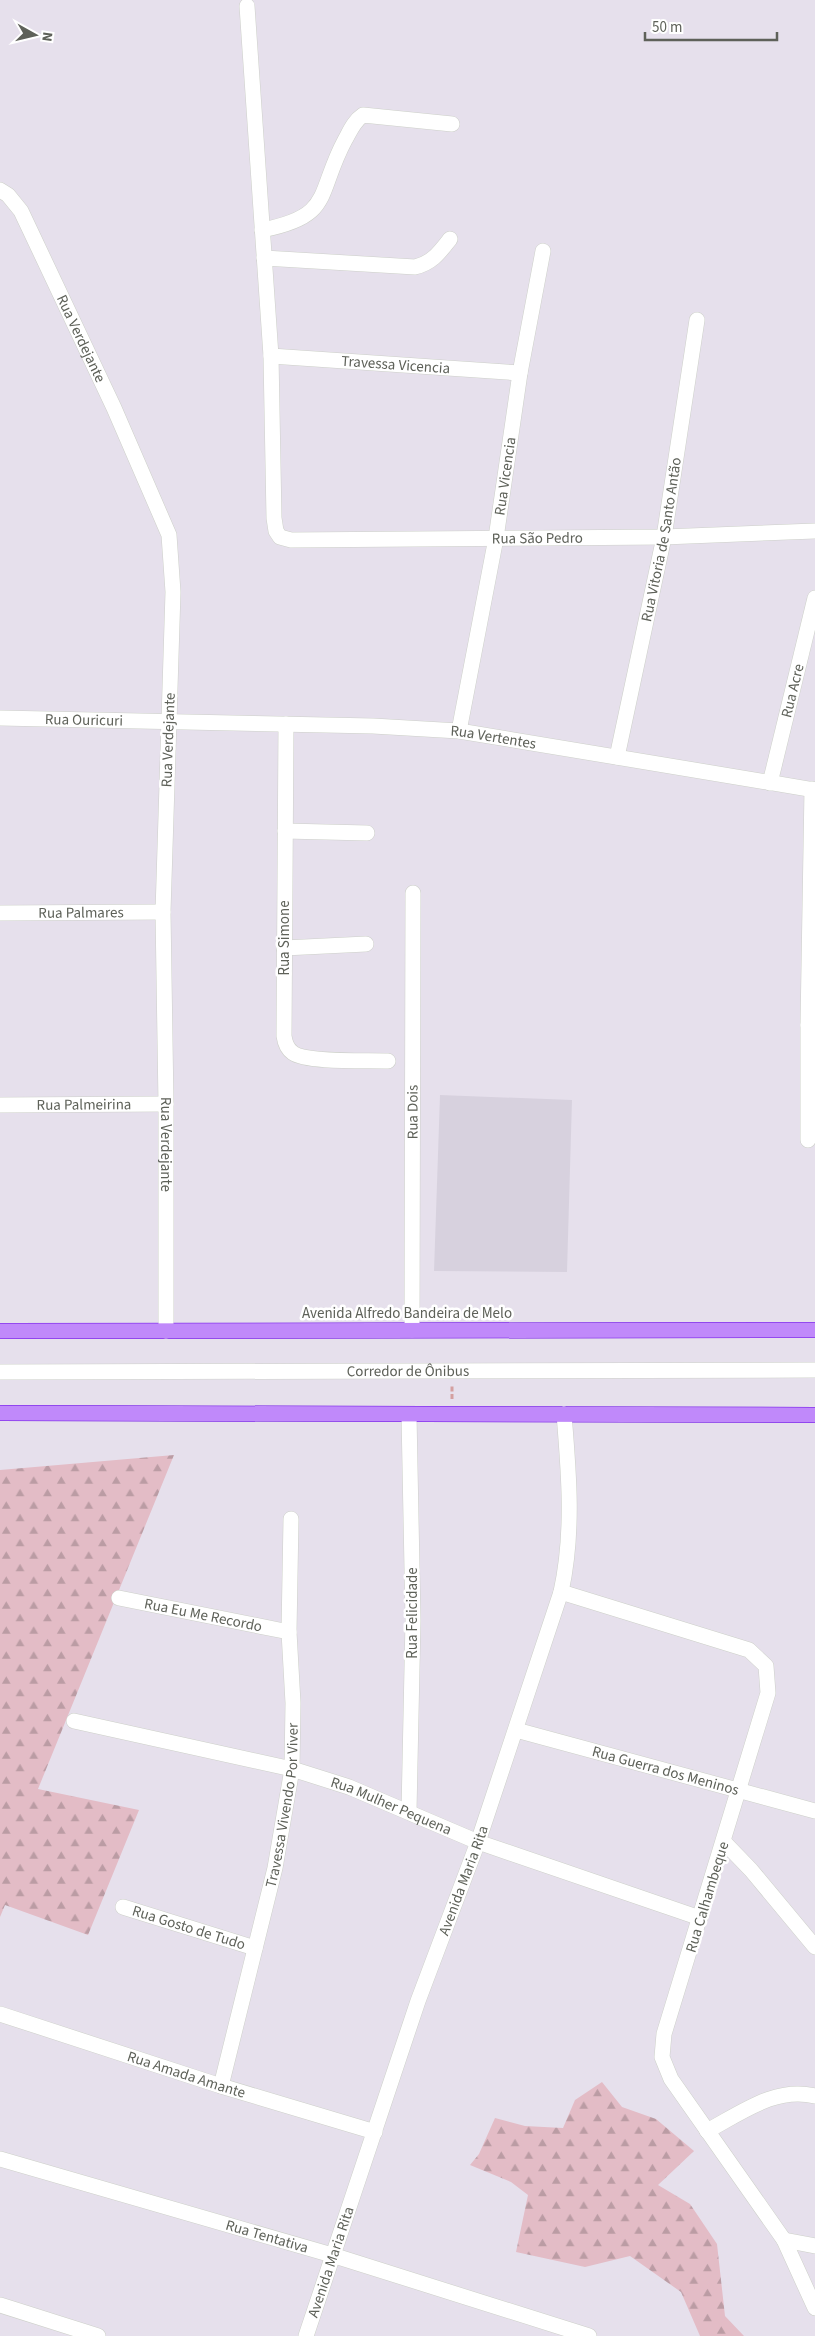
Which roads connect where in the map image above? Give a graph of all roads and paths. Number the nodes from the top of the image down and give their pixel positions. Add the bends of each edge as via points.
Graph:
1 (247, 6) dead end
2 (452, 124) dead end
3 (0, 190) edge
4 (262, 230) junction
5 (450, 239) dead end
6 (543, 251) dead end
7 (264, 258) junction
8 (697, 320) dead end
9 (271, 356) junction
10 (520, 373) junction
11 (815, 531) edge
12 (664, 537) junction
13 (496, 538) junction
14 (815, 598) edge
15 (0, 718) edge
16 (168, 720) junction
17 (286, 724) junction
18 (459, 731) junction
19 (617, 757) junction
20 (770, 783) junction
21 (814, 790) edge
22 (285, 831) junction
23 (367, 833) dead end
24 (413, 894) dead end
25 (163, 912) junction
26 (0, 913) edge
27 (366, 944) dead end
28 (284, 948) junction
29 (812, 1025) edge
30 (388, 1061) dead end
31 (166, 1104) junction
32 (0, 1105) edge
33 (808, 1140) dead end
34 (412, 1330) junction
35 (815, 1330) edge
36 (0, 1331) edge
37 (166, 1331) junction
38 (815, 1370) edge
39 (0, 1372) edge
40 (0, 1413) edge
41 (409, 1414) junction
42 (564, 1414) junction
43 (815, 1415) edge
44 (291, 1519) dead end
45 (561, 1592) junction
46 (119, 1598) dead end
47 (289, 1632) junction
48 (74, 1721) dead end
49 (516, 1730) junction
50 (292, 1769) junction
51 (737, 1789) junction
52 (409, 1811) junction
53 (815, 1811) edge
54 (478, 1842) junction
55 (724, 1842) junction
56 (123, 1907) dead end
57 (700, 1918) junction
58 (815, 1946) edge
59 (256, 1948) junction
60 (0, 2014) edge
61 (222, 2086) junction
62 (815, 2096) edge
63 (707, 2131) junction
64 (374, 2132) junction
65 (0, 2159) edge
66 (784, 2240) junction
67 (815, 2246) edge
68 (332, 2256) junction
69 (0, 2305) edge
70 (815, 2308) edge
71 (98, 2336) edge
72 (306, 2336) edge
73 (589, 2336) edge

1 - 4 street
2 - 4 street via 362,115 340,150 316,207 289,224
3 - 16 street, Rua Verdejante via 21,211 114,408 169,535 173,592
4 - 7 street
5 - 7 street via 428,264 414,267
6 - 10 street, Rua Vicencia
7 - 9 street
8 - 12 street, Rua Vitoria de Santo Antão
9 - 10 street, Travessa Vicencia
9 - 13 street, Rua São Pedro via 274,518 276,531 285,540
10 - 13 street, Rua Vicencia
11 - 12 street, Rua São Pedro
12 - 13 street, Rua São Pedro
12 - 19 street, Rua Vitoria de Santo Antão
13 - 18 street, Rua Vicencia
14 - 20 street, Rua Acre
15 - 16 street, Rua Ouricuri
16 - 17 street, Rua Vertentes
16 - 25 street, Rua Verdejante
17 - 18 street, Rua Vertentes via 400,726
17 - 22 street, Rua Simone
18 - 19 street, Rua Vertentes
19 - 20 street, Rua Vertentes
20 - 21 street, Rua Vertentes
21 - 29 street
22 - 23 street
22 - 28 street, Rua Simone
24 - 34 street, Rua Dois
25 - 26 street, Rua Palmares
25 - 31 street, Rua Verdejante
27 - 28 street
28 - 30 street, Rua Simone via 286,1047 293,1054 309,1058
29 - 33 street
31 - 32 street, Rua Palmeirina
31 - 37 street, Rua Verdejante
34 - 35 highway, Avenida Alfredo Bandeira de Melo
34 - 37 highway, Avenida Alfredo Bandeira de Melo
36 - 37 highway, Avenida Alfredo Bandeira de Melo
38 - 39 street, Corredor de Ônibus
40 - 41 highway
41 - 42 highway
41 - 52 street, Rua Felicidade via 413,1620
42 - 43 highway
42 - 45 street, Avenida Maria Rita via 570,1498 567,1563
44 - 47 street, Travessa Vivendo Por Viver
45 - 49 street, Avenida Maria Rita
45 - 51 street, Rua Calhambeque via 749,1650 760,1658 767,1670 768,1693
46 - 47 street, Rua Eu Me Recordo
47 - 50 street, Travessa Vivendo Por Viver
48 - 50 street, Rua Mulher Pequena
49 - 51 street, Rua Guerra dos Meninos
49 - 54 street, Avenida Maria Rita
50 - 52 street, Rua Mulher Pequena
50 - 59 street, Travessa Vivendo Por Viver via 275,1868
51 - 53 street, Rua Guerra dos Meninos
51 - 55 street, Rua Calhambeque
52 - 54 street, Rua Mulher Pequena
54 - 57 street, Rua Mulher Pequena
54 - 64 street, Avenida Maria Rita via 418,2001
55 - 57 street, Rua Calhambeque
55 - 58 street
56 - 59 street, Rua Gosto de Tudo
57 - 63 street, Rua Calhambeque via 664,2034 662,2057 671,2079
59 - 61 street, Travessa Vivendo Por Viver
60 - 61 street, Rua Amada Amante
61 - 64 street, Rua Amada Amante
62 - 63 street via 802,2092 775,2096
63 - 66 street, Rua Calhambeque
64 - 68 street, Avenida Maria Rita
65 - 68 street, Rua Tentativa
66 - 67 street
66 - 70 street, Rua Calhambeque
68 - 72 street, Avenida Maria Rita
68 - 73 street, Rua Tentativa
69 - 71 street

